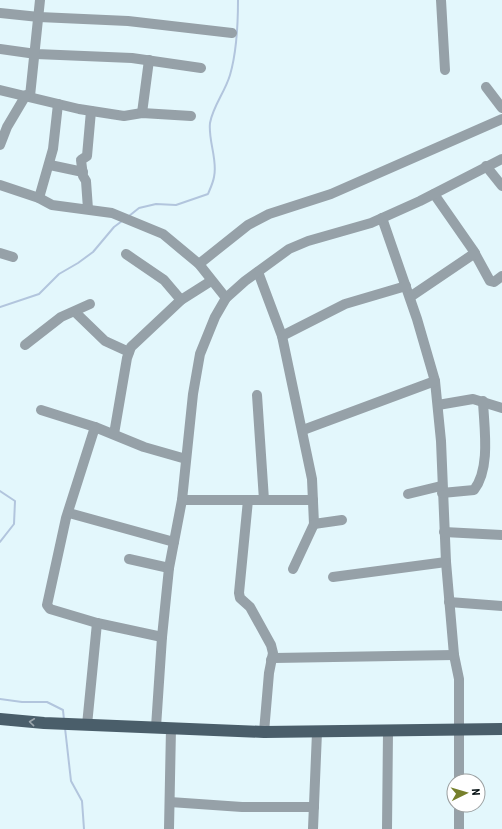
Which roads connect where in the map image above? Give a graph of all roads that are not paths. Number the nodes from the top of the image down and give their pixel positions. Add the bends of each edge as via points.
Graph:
1 (40, 0) edge
2 (441, 0) edge
3 (0, 13) edge
4 (39, 17) junction
5 (232, 32) dead end
6 (0, 49) edge
7 (36, 54) junction
8 (149, 60) junction
9 (202, 68) dead end
10 (445, 70) dead end
11 (486, 87) dead end
12 (0, 90) edge
13 (28, 96) junction
14 (58, 104) junction
15 (502, 108) edge
16 (91, 111) junction
17 (142, 113) junction
18 (191, 116) dead end
19 (502, 119) edge
20 (0, 145) edge
21 (502, 159) edge
22 (50, 165) junction
23 (486, 166) junction
24 (83, 172) junction
25 (0, 185) edge
26 (502, 186) edge
27 (434, 194) junction
28 (38, 198) junction
29 (88, 209) junction
30 (382, 218) junction
31 (0, 253) edge
32 (474, 253) junction
33 (126, 254) dead end
34 (13, 257) dead end
35 (199, 264) junction
36 (258, 272) junction
37 (502, 276) edge
38 (211, 281) junction
39 (406, 286) junction
40 (410, 297) junction
41 (226, 298) junction
42 (181, 300) junction
43 (90, 304) dead end
44 (75, 312) junction
45 (282, 336) junction
46 (25, 345) dead end
47 (129, 352) junction
48 (435, 382) junction
49 (257, 395) dead end
50 (483, 401) junction
51 (438, 405) junction
52 (502, 408) edge
53 (41, 410) dead end
54 (96, 427) junction
55 (303, 430) junction
56 (114, 434) junction
57 (186, 459) junction
58 (441, 490) junction
59 (408, 494) dead end
60 (182, 500) junction
61 (248, 500) junction
62 (264, 500) junction
63 (313, 500) junction
64 (69, 513) junction
65 (342, 520) dead end
66 (314, 524) junction
67 (444, 532) junction
68 (502, 536) edge
69 (174, 542) junction
70 (129, 559) dead end
71 (446, 562) junction
72 (169, 568) junction
73 (293, 569) dead end
74 (333, 576) dead end
75 (449, 602) junction
76 (502, 606) edge
77 (97, 623) junction
78 (162, 637) junction
79 (454, 655) junction
80 (271, 660) junction
81 (0, 719) edge
82 (87, 725) junction
83 (156, 727) junction
84 (171, 728) junction
85 (502, 729) edge
86 (458, 730) junction
87 (264, 732) junction
88 (317, 732) junction
89 (388, 732) junction
90 (459, 773) edge
91 (170, 802) junction
92 (314, 807) junction
93 (459, 813) edge
94 (169, 829) edge
95 (313, 829) edge
96 (388, 829) edge
97 (459, 829) edge

1 - 4 street
2 - 10 street
3 - 4 street
4 - 5 street via 128,21
4 - 7 street
6 - 7 street
7 - 8 street
7 - 13 street
8 - 9 street
8 - 17 street
11 - 15 street
12 - 13 street
13 - 14 street
13 - 20 street via 7,127
14 - 16 street
14 - 22 street
16 - 17 street via 124,116
16 - 24 street via 88,156 81,160
17 - 18 street
19 - 35 street via 344,189 269,214 248,225
21 - 23 street
22 - 24 street
22 - 28 street
23 - 26 street
23 - 27 street
24 - 29 street
25 - 28 street
27 - 30 street
27 - 32 street
28 - 29 street via 52,205
29 - 35 street via 112,213 163,234
30 - 36 street via 289,249
30 - 39 street
31 - 34 street
32 - 37 street via 490,281 494,282
32 - 40 street
33 - 42 street via 164,280
35 - 38 street
36 - 41 street
36 - 45 street
38 - 41 street
38 - 42 street
39 - 40 street
39 - 45 street via 345,304
40 - 48 street
41 - 57 street via 200,354
42 - 47 street via 131,347
43 - 44 street
44 - 46 street via 62,317
44 - 47 street via 105,341
45 - 55 street
47 - 56 street
48 - 51 street
48 - 55 street
49 - 62 street
50 - 51 street via 473,399
50 - 52 street
50 - 58 street via 485,457 478,485 474,490
51 - 58 street
53 - 54 street
54 - 56 street
54 - 64 street
55 - 63 street
56 - 57 street via 144,447
57 - 60 street
58 - 59 street
58 - 67 street
60 - 61 street
60 - 69 street
61 - 62 street
61 - 80 street via 239,593 240,598 250,607 271,645
62 - 63 street
63 - 66 street
64 - 69 street
64 - 77 street via 47,605 50,609
65 - 66 street
66 - 73 street
67 - 68 street
67 - 71 street
69 - 72 street
70 - 72 street
71 - 74 street
71 - 75 street
72 - 78 street
75 - 76 street
75 - 79 street
77 - 78 street
77 - 82 street
78 - 83 street
79 - 80 street
79 - 86 street via 459,679
80 - 87 street
82 -> 81 main road
82 - 83 main road
83 - 84 main road
84 - 87 main road
84 - 91 street
85 - 86 main road
86 - 89 main road
86 - 90 street
87 - 88 main road
88 - 89 main road
88 - 92 street
89 - 96 street
91 - 92 street via 242,807
91 - 94 street
92 - 95 street
93 - 97 street

